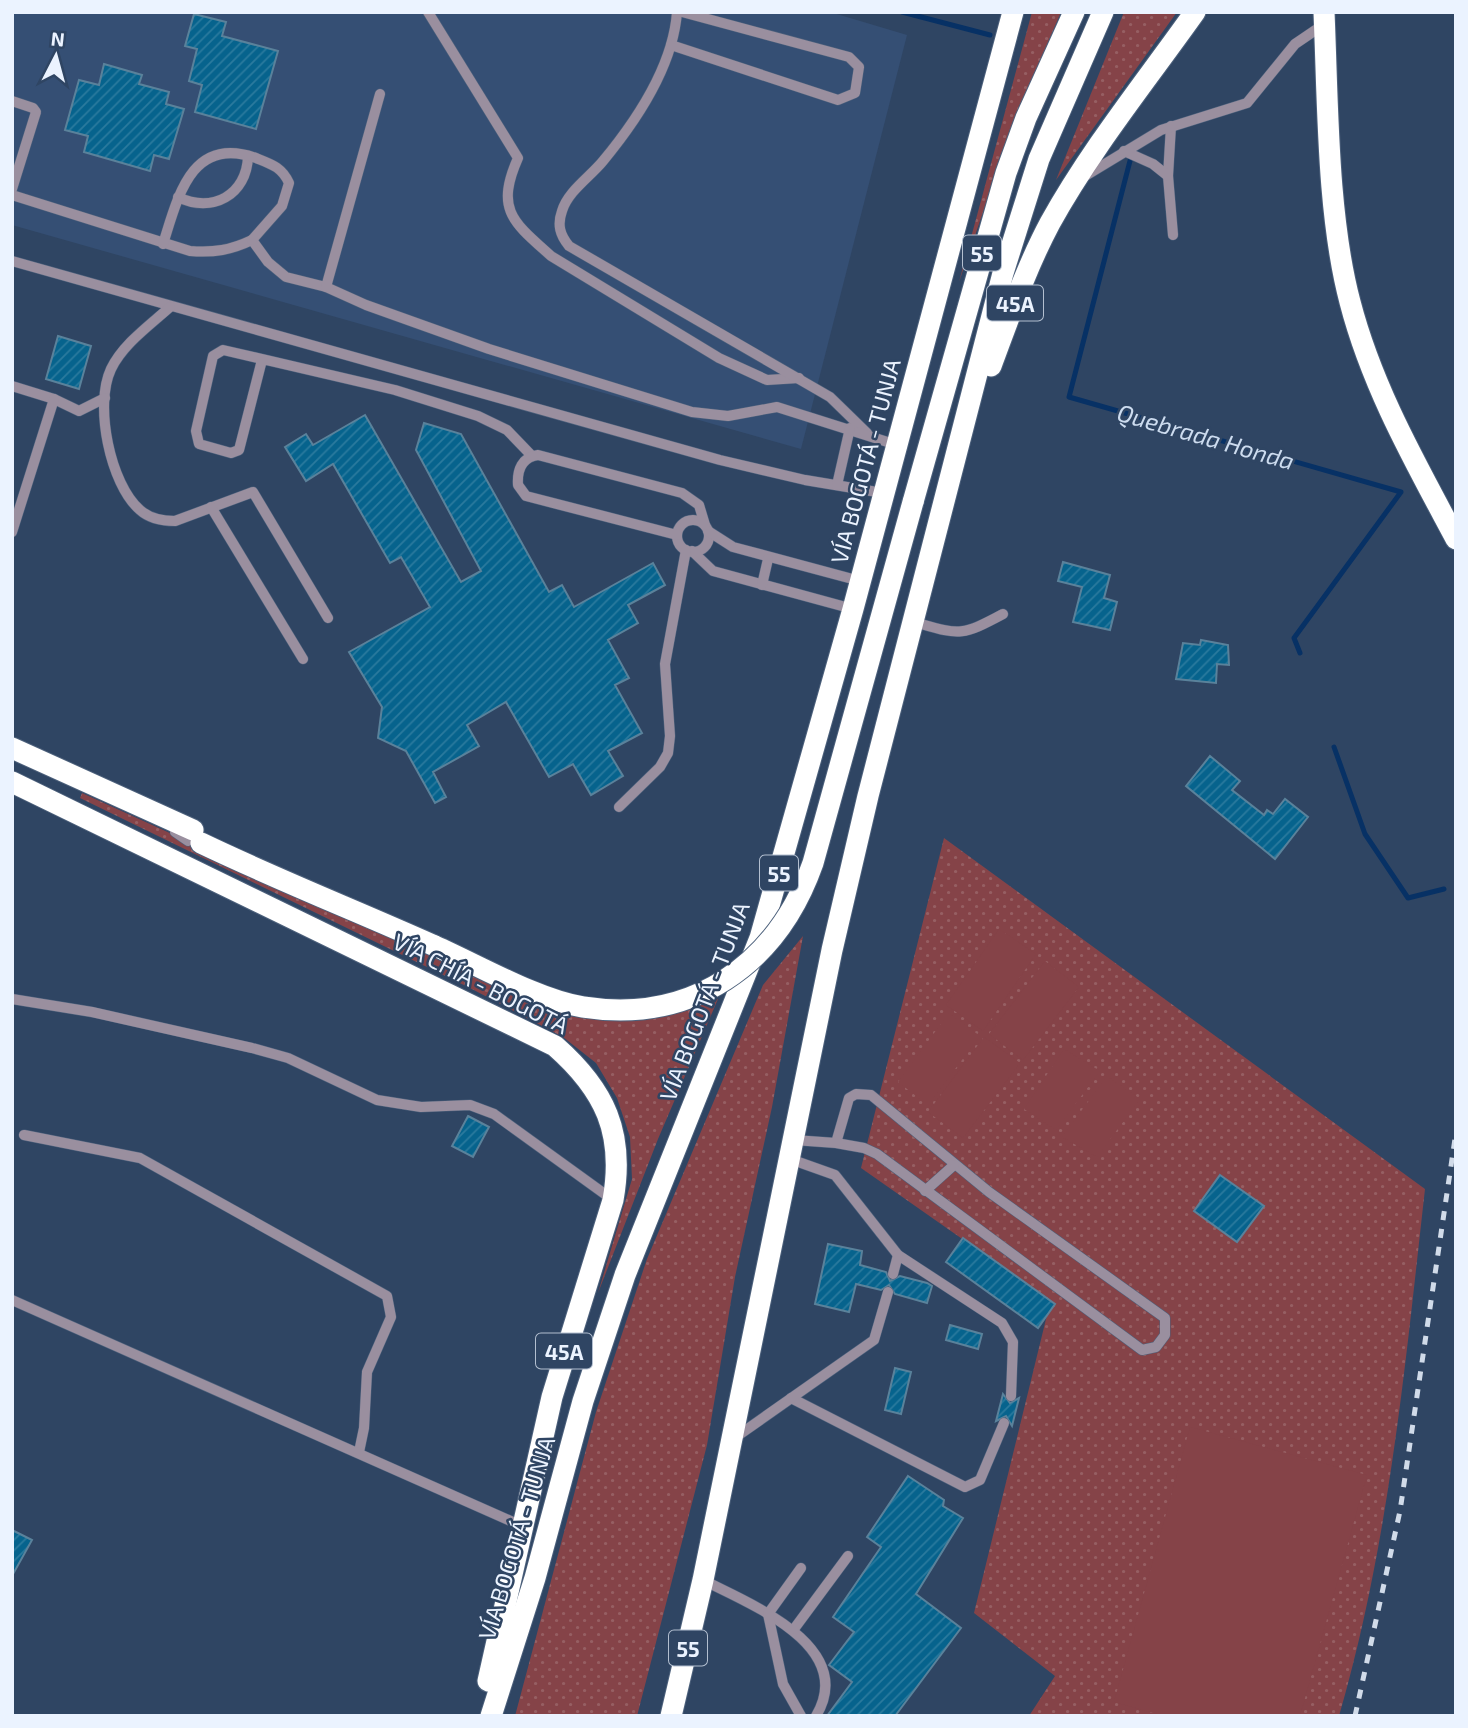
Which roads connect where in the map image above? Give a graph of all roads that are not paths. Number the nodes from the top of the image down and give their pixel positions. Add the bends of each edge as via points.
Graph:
1 (428, 12) edge
2 (679, 12) edge
3 (1013, 12) edge
4 (1074, 12) edge
5 (1103, 12) edge
6 (1195, 12) edge
7 (1324, 18) edge
8 (671, 45) junction
9 (380, 93) dead end
10 (12, 101) edge
11 (1171, 126) junction
12 (1124, 150) junction
13 (248, 156) junction
14 (1168, 176) junction
15 (1075, 182) junction
16 (12, 189) edge
17 (12, 195) edge
18 (178, 197) junction
19 (1173, 235) dead end
20 (253, 240) junction
21 (163, 244) junction
22 (12, 261) edge
23 (326, 286) junction
24 (655, 297) junction
25 (170, 307) junction
26 (645, 313) junction
27 (262, 360) junction
28 (799, 378) junction
29 (12, 386) edge
30 (105, 398) junction
31 (54, 399) junction
32 (850, 428) junction
33 (868, 435) junction
34 (897, 444) junction
35 (958, 454) junction
36 (532, 456) junction
37 (837, 485) junction
38 (883, 494) junction
39 (211, 507) junction
40 (706, 528) junction
41 (12, 532) edge
42 (677, 535) junction
43 (1456, 539) edge
44 (689, 551) junction
45 (768, 559) junction
46 (860, 581) junction
47 (762, 585) junction
48 (853, 610) junction
49 (1003, 614) dead end
50 (328, 618) dead end
51 (914, 622) junction
52 (303, 659) dead end
53 (12, 748) edge
54 (12, 757) edge
55 (12, 782) edge
56 (619, 807) dead end
57 (193, 838) junction
58 (346, 906) junction
59 (12, 999) edge
60 (24, 1135) dead end
61 (836, 1143) junction
62 (792, 1150) junction
63 (954, 1165) junction
64 (925, 1191) junction
65 (614, 1200) junction
66 (898, 1255) junction
67 (893, 1273) dead end
68 (888, 1292) dead end
69 (12, 1300) edge
70 (1011, 1396) dead end
71 (791, 1398) junction
72 (1004, 1423) dead end
73 (732, 1440) junction
74 (359, 1452) junction
75 (522, 1526) junction
76 (848, 1556) dead end
77 (802, 1568) dead end
78 (703, 1580) junction
79 (768, 1614) junction
80 (794, 1629) junction
81 (481, 1716) edge
82 (491, 1716) edge
83 (671, 1716) edge
84 (801, 1716) edge
85 (816, 1716) edge

1 - 26 lane via 518,158 508,184 510,216 551,256
2 - 8 lane
2 - 8 lane via 849,57 859,67 855,93 838,100
3 - 34 highway, VÍA BOGOTÁ - TUNJA / 55
4 - 58 highway, 55, bridge via 1006,173 813,863 786,923 762,952 724,981 698,995 624,1011 553,999
5 - 35 highway, 55 via 1039,159 1019,218
6 - 15 highway, 45A
7 - 11 lane via 1295,44 1247,103
7 - 43 highway via 1331,156 1349,300 1379,390
8 - 24 lane via 648,98 604,160 568,200 559,219 559,230 569,246
9 - 23 lane
10 - 16 lane via 36,112
11 - 12 lane
11 - 14 lane
12 - 14 lane
12 - 15 lane
13 - 18 lane via 209,159 189,174
13 - 18 lane via 245,178 221,201 199,204
13 - 20 lane via 280,169 289,183 282,206
14 - 19 lane
15 - 35 highway, 45A via 1035,252
17 - 21 lane
18 - 21 lane
20 - 21 lane via 210,253
20 - 23 lane via 276,271
22 - 25 lane
23 - 32 lane via 489,349 692,412 728,416 777,407
24 - 26 lane
24 - 28 lane
25 - 30 lane via 117,358
25 - 37 lane via 720,460
26 - 28 lane via 719,358 767,380
27 - 27 lane via 239,450 231,453 199,444 196,431 215,352
27 - 36 lane via 395,390 478,416 507,430
28 - 33 lane via 837,402
29 - 31 lane
30 - 31 lane via 79,411
30 - 39 lane via 112,458 122,485 139,509 154,519 175,521
31 - 41 lane
32 - 33 lane
32 - 37 lane
33 - 34 lane
34 - 38 highway, VÍA BOGOTÁ - TUNJA / 55
35 - 51 highway, 55
36 - 40 lane via 688,495 699,505
36 - 42 lane via 517,478 526,496
37 - 38 lane
38 - 46 highway, VÍA BOGOTÁ - TUNJA / 55
39 - 50 lane via 254,493
39 - 52 lane
40 - 42 lane via 688,521 678,528
40 - 44 lane via 709,537 704,548
40 - 45 lane via 725,544
42 - 44 lane
44 - 47 lane via 713,571
44 - 56 lane via 665,664 668,753
45 - 46 lane
45 - 47 lane
46 - 48 highway, VÍA BOGOTÁ - TUNJA / 55
47 - 48 lane
48 - 82 highway, VÍA BOGOTÁ - TUNJA / 55 via 760,938 621,1287
49 - 51 lane via 966,632
51 - 62 highway, 55 via 852,866
53 - 57 highway
54 - 57 highway
55 - 65 highway, VÍA CHÍA - BOGOTÁ / 45A via 555,1046 581,1070 608,1115 617,1158
57 - 58 highway via 309,894
57 - 58 highway via 313,885
59 - 65 lane via 252,1048 288,1058 377,1100 421,1107 470,1105 494,1114
60 - 74 lane via 140,1157 387,1296 391,1317 367,1372
61 - 62 lane
61 - 63 lane via 849,1098 871,1095
61 - 64 lane via 877,1154
62 - 66 lane via 835,1175
62 - 73 highway, 55
63 - 64 lane
63 - 64 lane via 1165,1318 1167,1329 1161,1341 1142,1350
65 - 75 highway, VÍA CHÍA - BOGOTÁ / 45A via 566,1343
66 - 67 lane
66 - 70 lane via 1007,1328 1014,1351
68 - 71 lane via 874,1340
69 - 74 lane
71 - 72 lane via 965,1487 980,1480
71 - 73 lane
73 - 78 highway, 55
74 - 75 lane
75 - 81 highway, VÍA CHÍA - BOGOTÁ / 45A
76 - 80 lane
77 - 79 lane
78 - 79 lane
78 - 83 highway, 55
79 - 80 lane
79 - 84 lane via 783,1684
80 - 85 lane via 810,1646 824,1680

